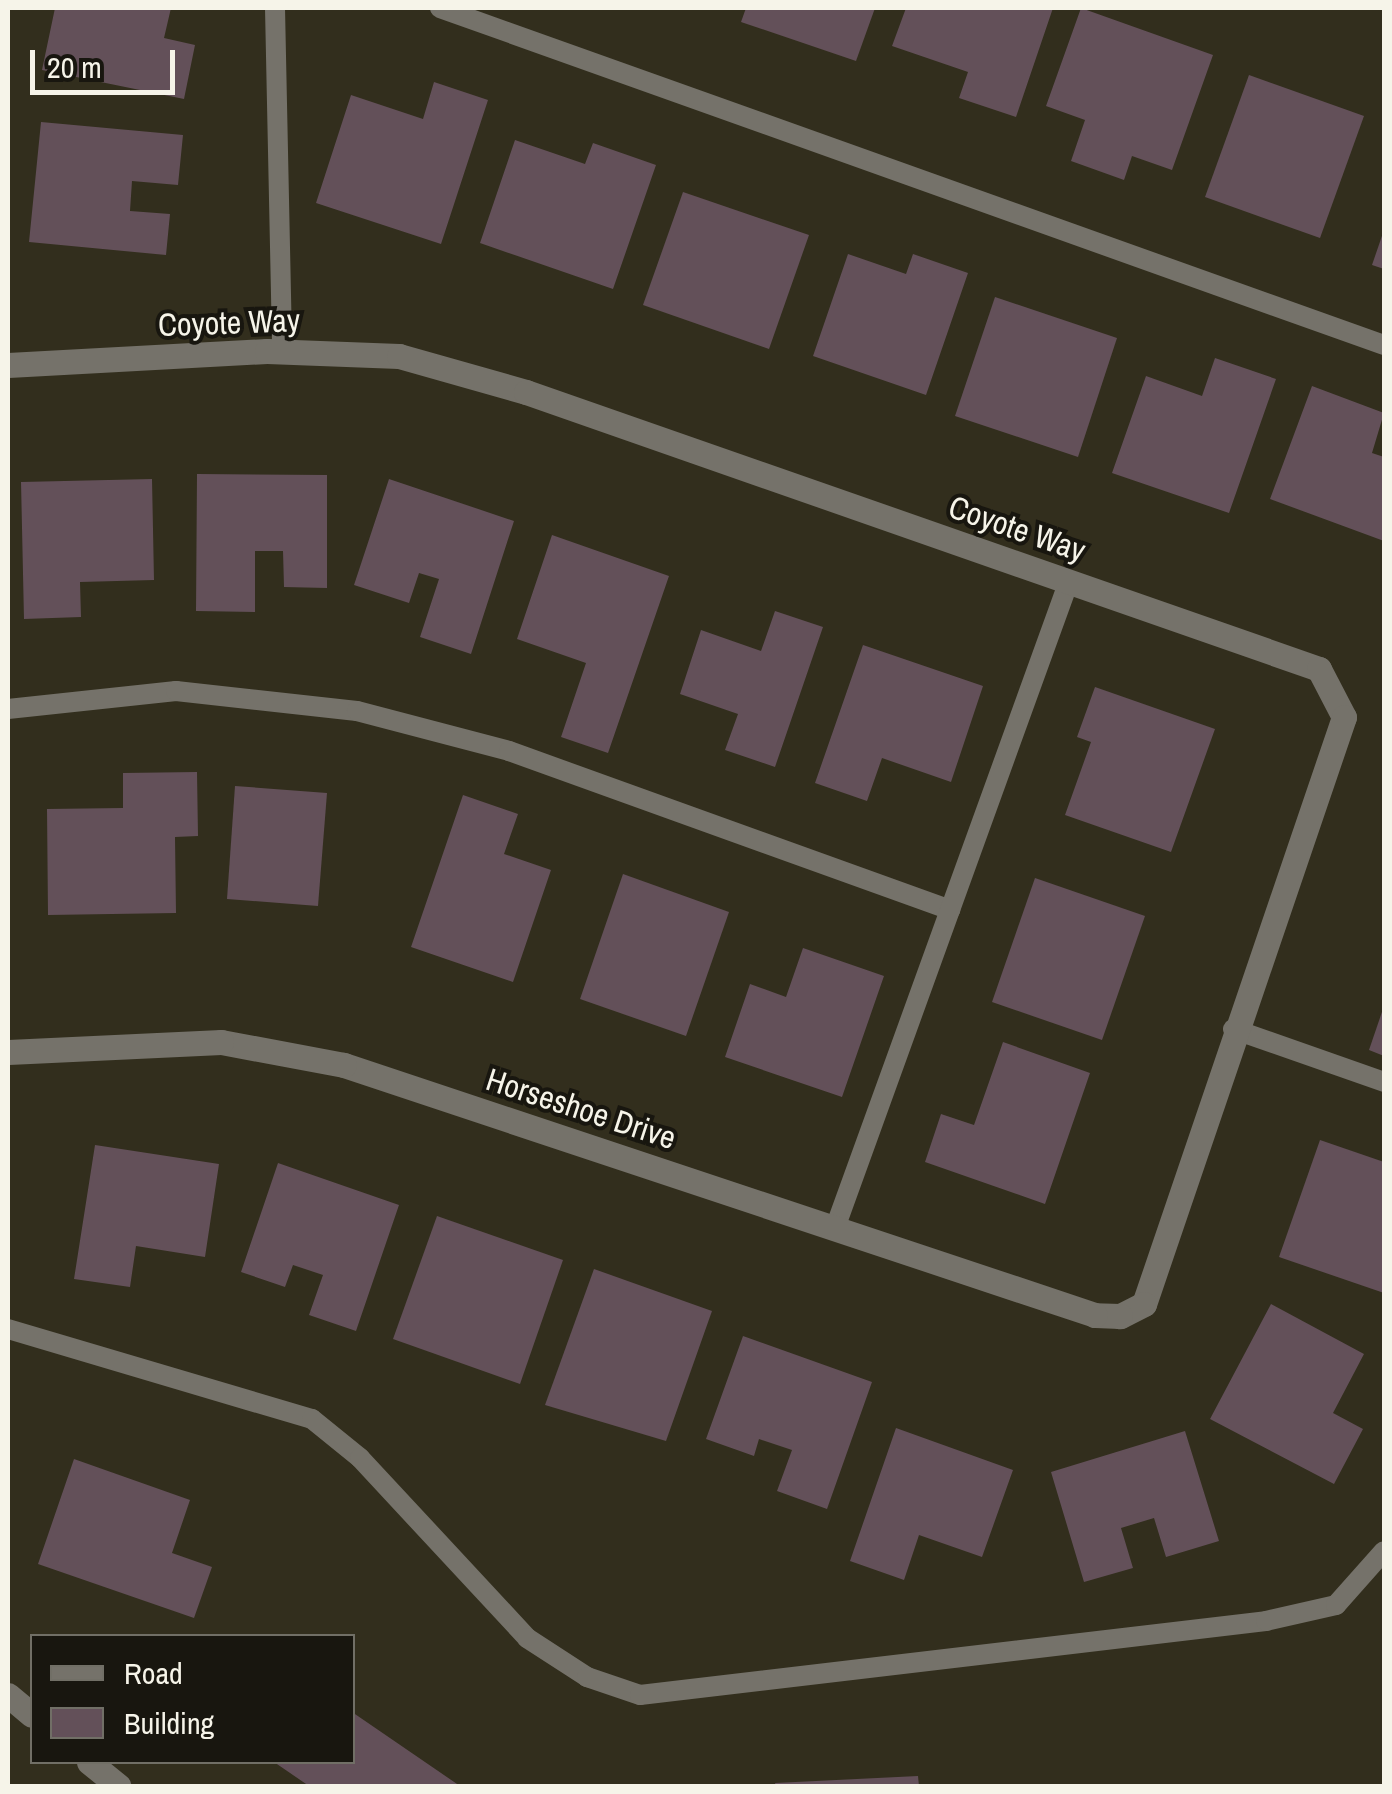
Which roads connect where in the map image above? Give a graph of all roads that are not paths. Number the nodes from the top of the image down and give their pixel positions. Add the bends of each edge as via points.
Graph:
1 (275, 8) edge
2 (440, 8) edge
3 (1384, 345) edge
4 (282, 352) junction
5 (8, 365) edge
6 (1069, 582) junction
7 (8, 710) edge
8 (950, 910) junction
9 (1232, 1029) junction
10 (8, 1052) edge
11 (1384, 1082) edge
12 (835, 1228) junction
13 (1120, 1316) joint
14 (8, 1329) edge
15 (1384, 1552) edge
16 (8, 1695) edge
17 (30, 1713) edge
18 (91, 1764) edge
19 (119, 1786) edge

1 - 4 lane
2 - 3 lane
4 - 5 street, Coyote Way
4 - 6 street, Coyote Way via 399,356 526,392
6 - 8 lane
6 - 9 street, Coyote Way via 1319,669 1336,690 1344,717
7 - 8 lane via 176,691 357,711 509,751
8 - 12 lane
9 - 11 lane
9 - 13 street, Coyote Way via 1144,1304
10 - 12 street, Horseshoe Drive via 221,1042 344,1064
12 - 13 street, Horseshoe Drive via 1095,1315
14 - 15 lane via 312,1418 360,1458 527,1638 587,1677 640,1695 1266,1620 1336,1605
16 - 17 street
18 - 19 street

